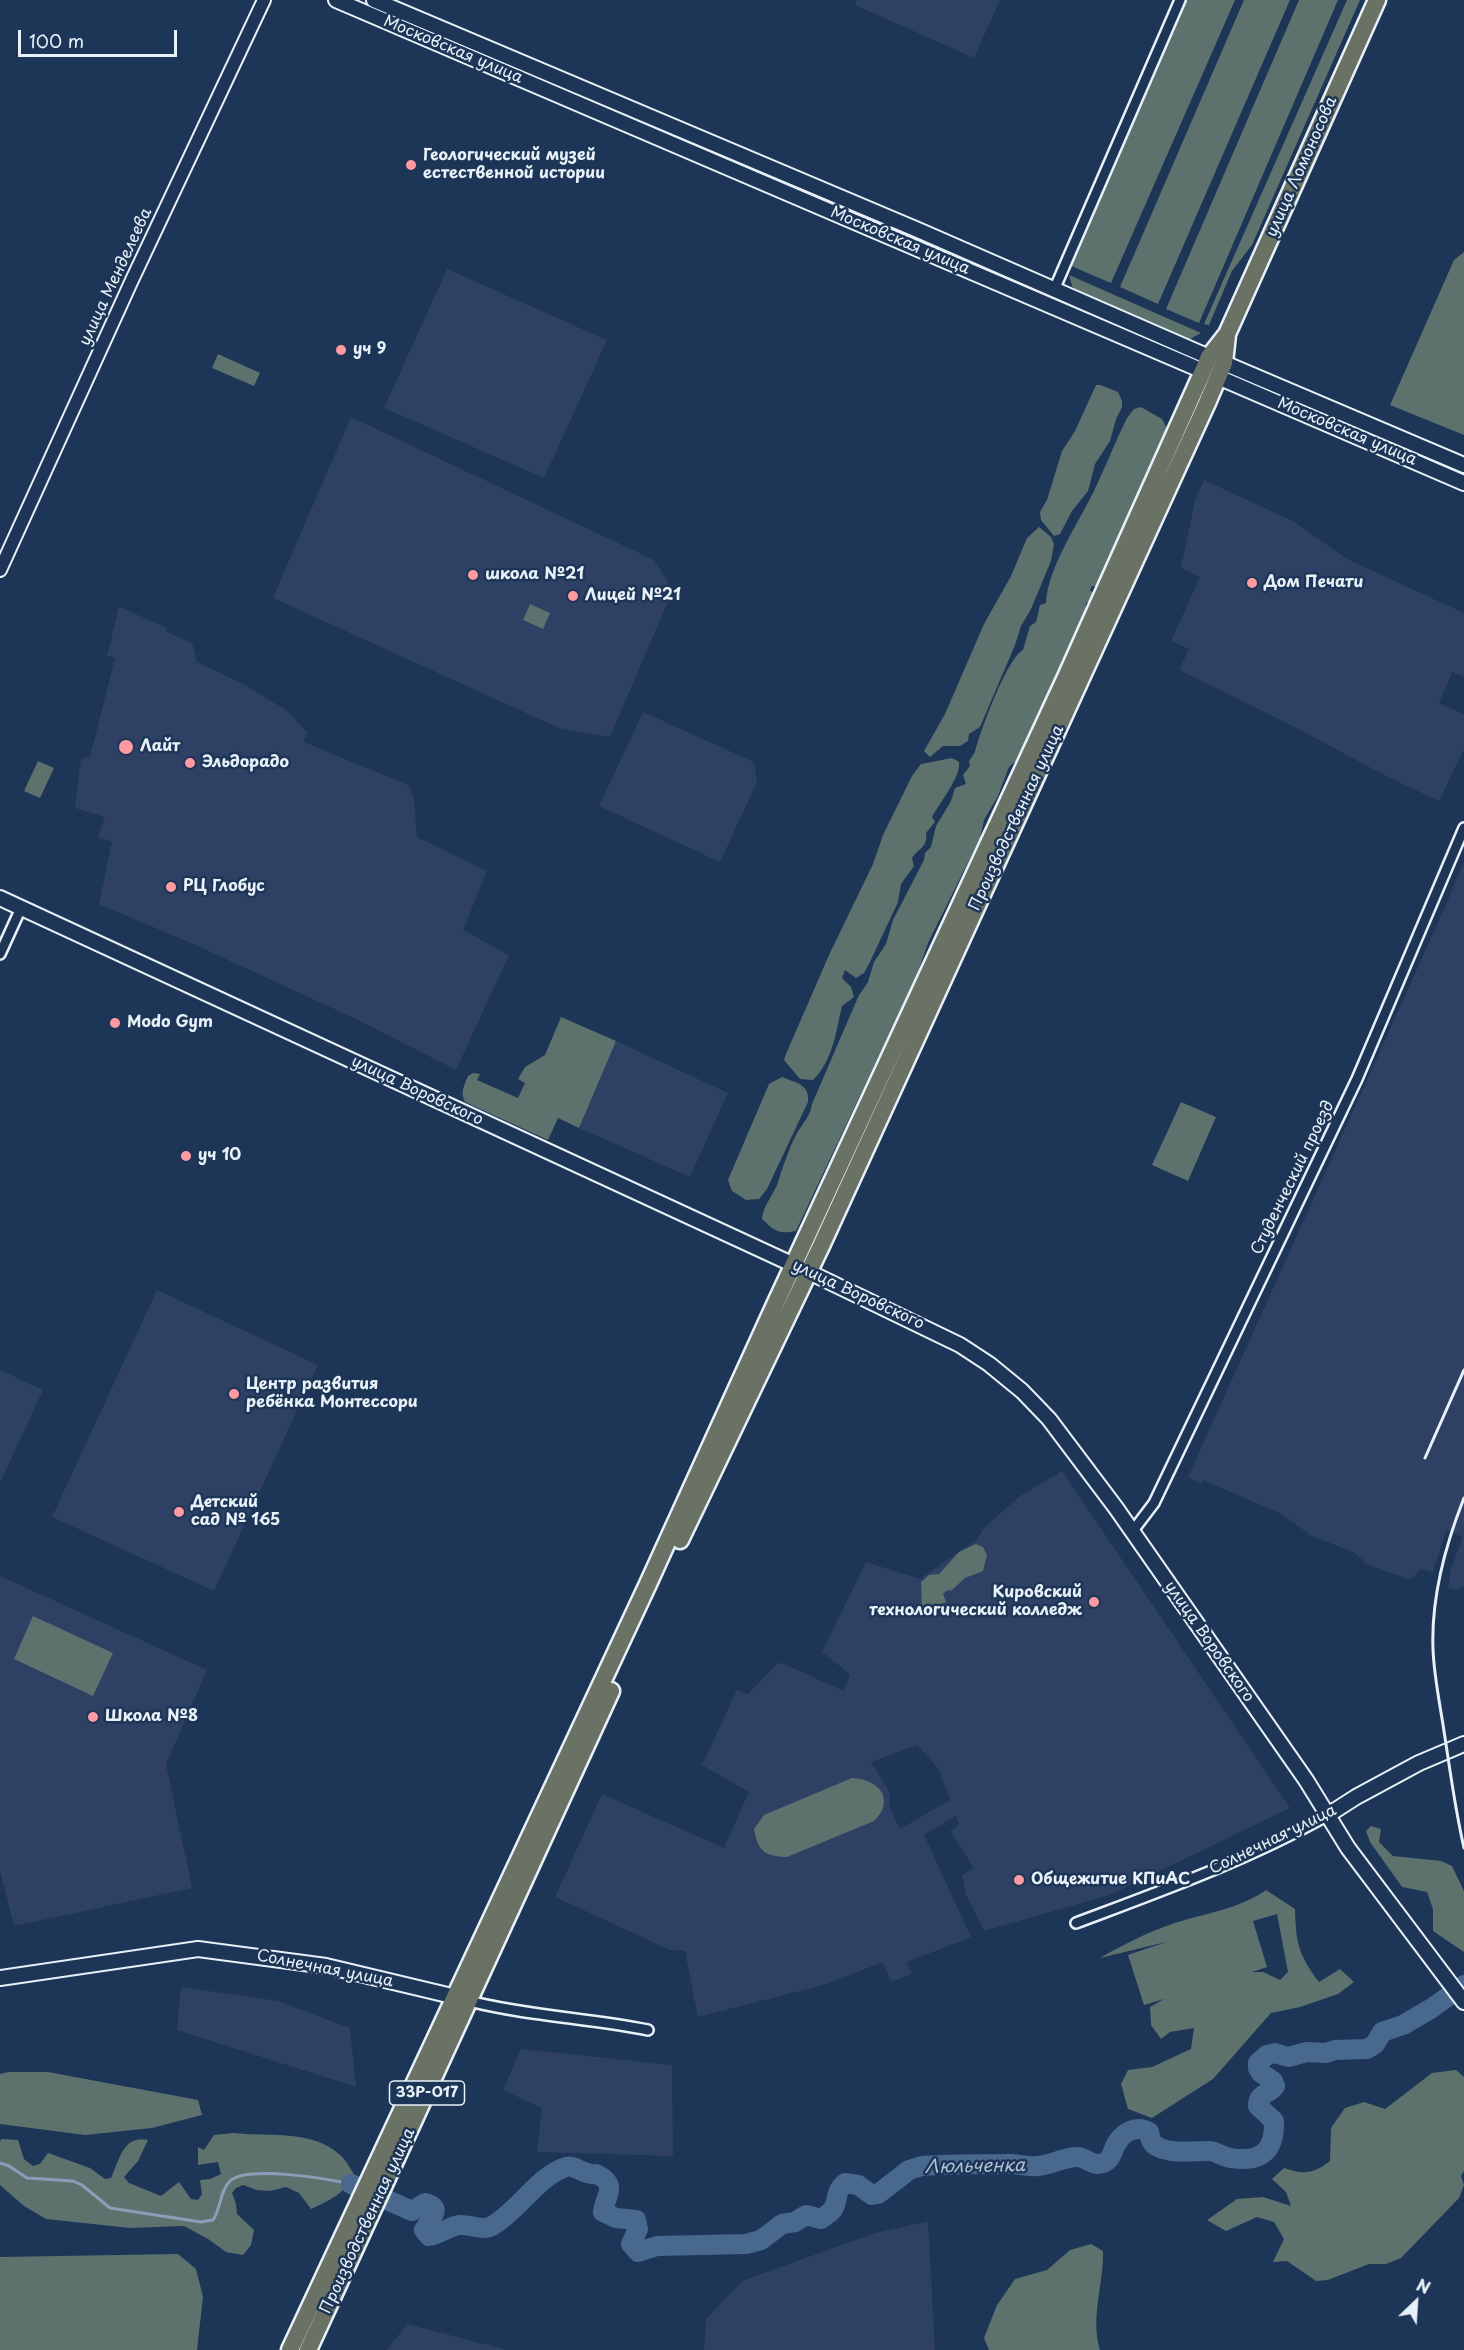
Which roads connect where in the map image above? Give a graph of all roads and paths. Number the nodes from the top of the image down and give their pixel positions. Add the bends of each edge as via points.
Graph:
1 (264, 0) edge
2 (336, 0) edge
3 (1180, 0) edge
4 (1377, 0) edge
5 (370, 4) edge
6 (1054, 290) junction
7 (1048, 304) junction
8 (1214, 367) junction
9 (1464, 465) edge
10 (1464, 483) edge
11 (0, 570) edge
12 (1464, 828) edge
13 (0, 898) edge
14 (21, 908) junction
15 (0, 954) edge
16 (801, 1268) junction
17 (1132, 1532) junction
18 (1464, 1744) edge
19 (1328, 1815) junction
20 (1076, 1923) dead end
21 (0, 1978) edge
22 (463, 1999) junction
23 (1464, 2002) edge
24 (648, 2030) dead end
25 (366, 2208) junction
26 (290, 2350) edge
27 (308, 2350) edge

1 - 11 street, улица Менделеева
2 - 5 main road, Московская улица
3 - 6 street
4 - 8 highway, улица Ломоносова
5 - 6 main road, Московская улица
5 - 7 main road, Московская улица
6 - 7 main road
6 - 8 main road, Московская улица
7 - 8 main road, Московская улица
8 - 9 main road, Московская улица
8 - 10 main road, Московская улица
8 - 16 highway, Производственная улица
12 - 17 street, Студенческий проезд via 1352,1090 1154,1503
13 - 14 main road, улица Воровского
14 - 15 street
14 - 16 main road, улица Воровского
16 - 17 main road, улица Воровского via 960,1344 989,1364 1050,1419
16 - 22 highway, Производственная улица via 533,1862
16 - 22 highway, Производственная улица via 515,1871
17 - 19 main road, улица Воровского
18 - 19 main road, Солнечная улица via 1419,1763
19 - 20 street, Солнечная улица via 1205,1874
19 - 23 main road, улица Воровского via 1348,1848
21 - 22 main road, Солнечная улица via 198,1949 326,1966
22 - 24 street, Солнечная улица
22 - 25 highway, Производственная улица / 33Р-017
25 - 26 highway, Производственная улица / 33Р-017
25 - 27 highway, Производственная улица / 33Р-017

